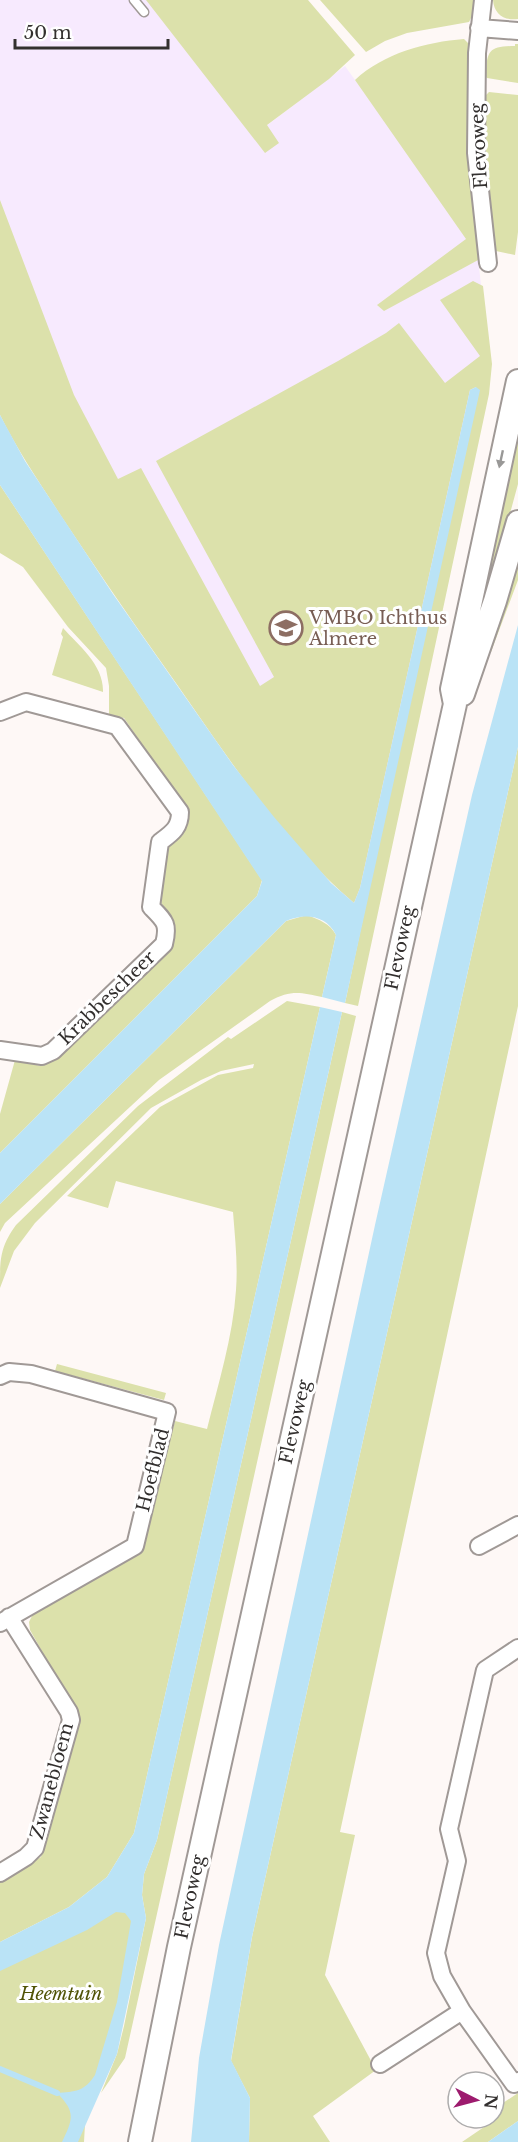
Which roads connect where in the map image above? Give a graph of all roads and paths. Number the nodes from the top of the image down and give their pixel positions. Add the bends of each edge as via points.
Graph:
1 (134, 0) edge
2 (483, 0) edge
3 (144, 12) dead end
4 (479, 28) junction
5 (518, 32) edge
6 (488, 263) dead end
7 (518, 381) edge
8 (518, 522) edge
9 (476, 624) junction
10 (0, 712) edge
11 (0, 1050) edge
12 (0, 1376) edge
13 (518, 1525) edge
14 (479, 1546) dead end
15 (5, 1620) edge
16 (518, 1648) edge
17 (0, 1873) edge
18 (462, 2011) junction
19 (380, 2064) dead end
20 (518, 2081) edge
21 (140, 2142) edge

1 - 3 lane
2 - 4 street, Flevoweg
4 - 5 street
4 - 6 street, Flevoweg via 476,153
7 -> 9 main road, Flevoweg
8 - 9 main road, Flevoweg via 495,600
9 - 21 main road, Flevoweg via 452,689 455,704 182,1936
10 - 11 street, Krabbescheer via 26,702 117,726 180,812 177,829 160,842 151,907 165,921 164,944 53,1051 42,1056
12 - 15 street, Hoefblad via 9,1372 31,1374 167,1412 135,1546
13 - 14 street
15 - 17 street, Zwanebloem via 71,1720 35,1848
16 - 18 street via 485,1670 449,1829 457,1861 436,1953 441,1976
18 - 19 street
18 - 20 street via 514,2084

